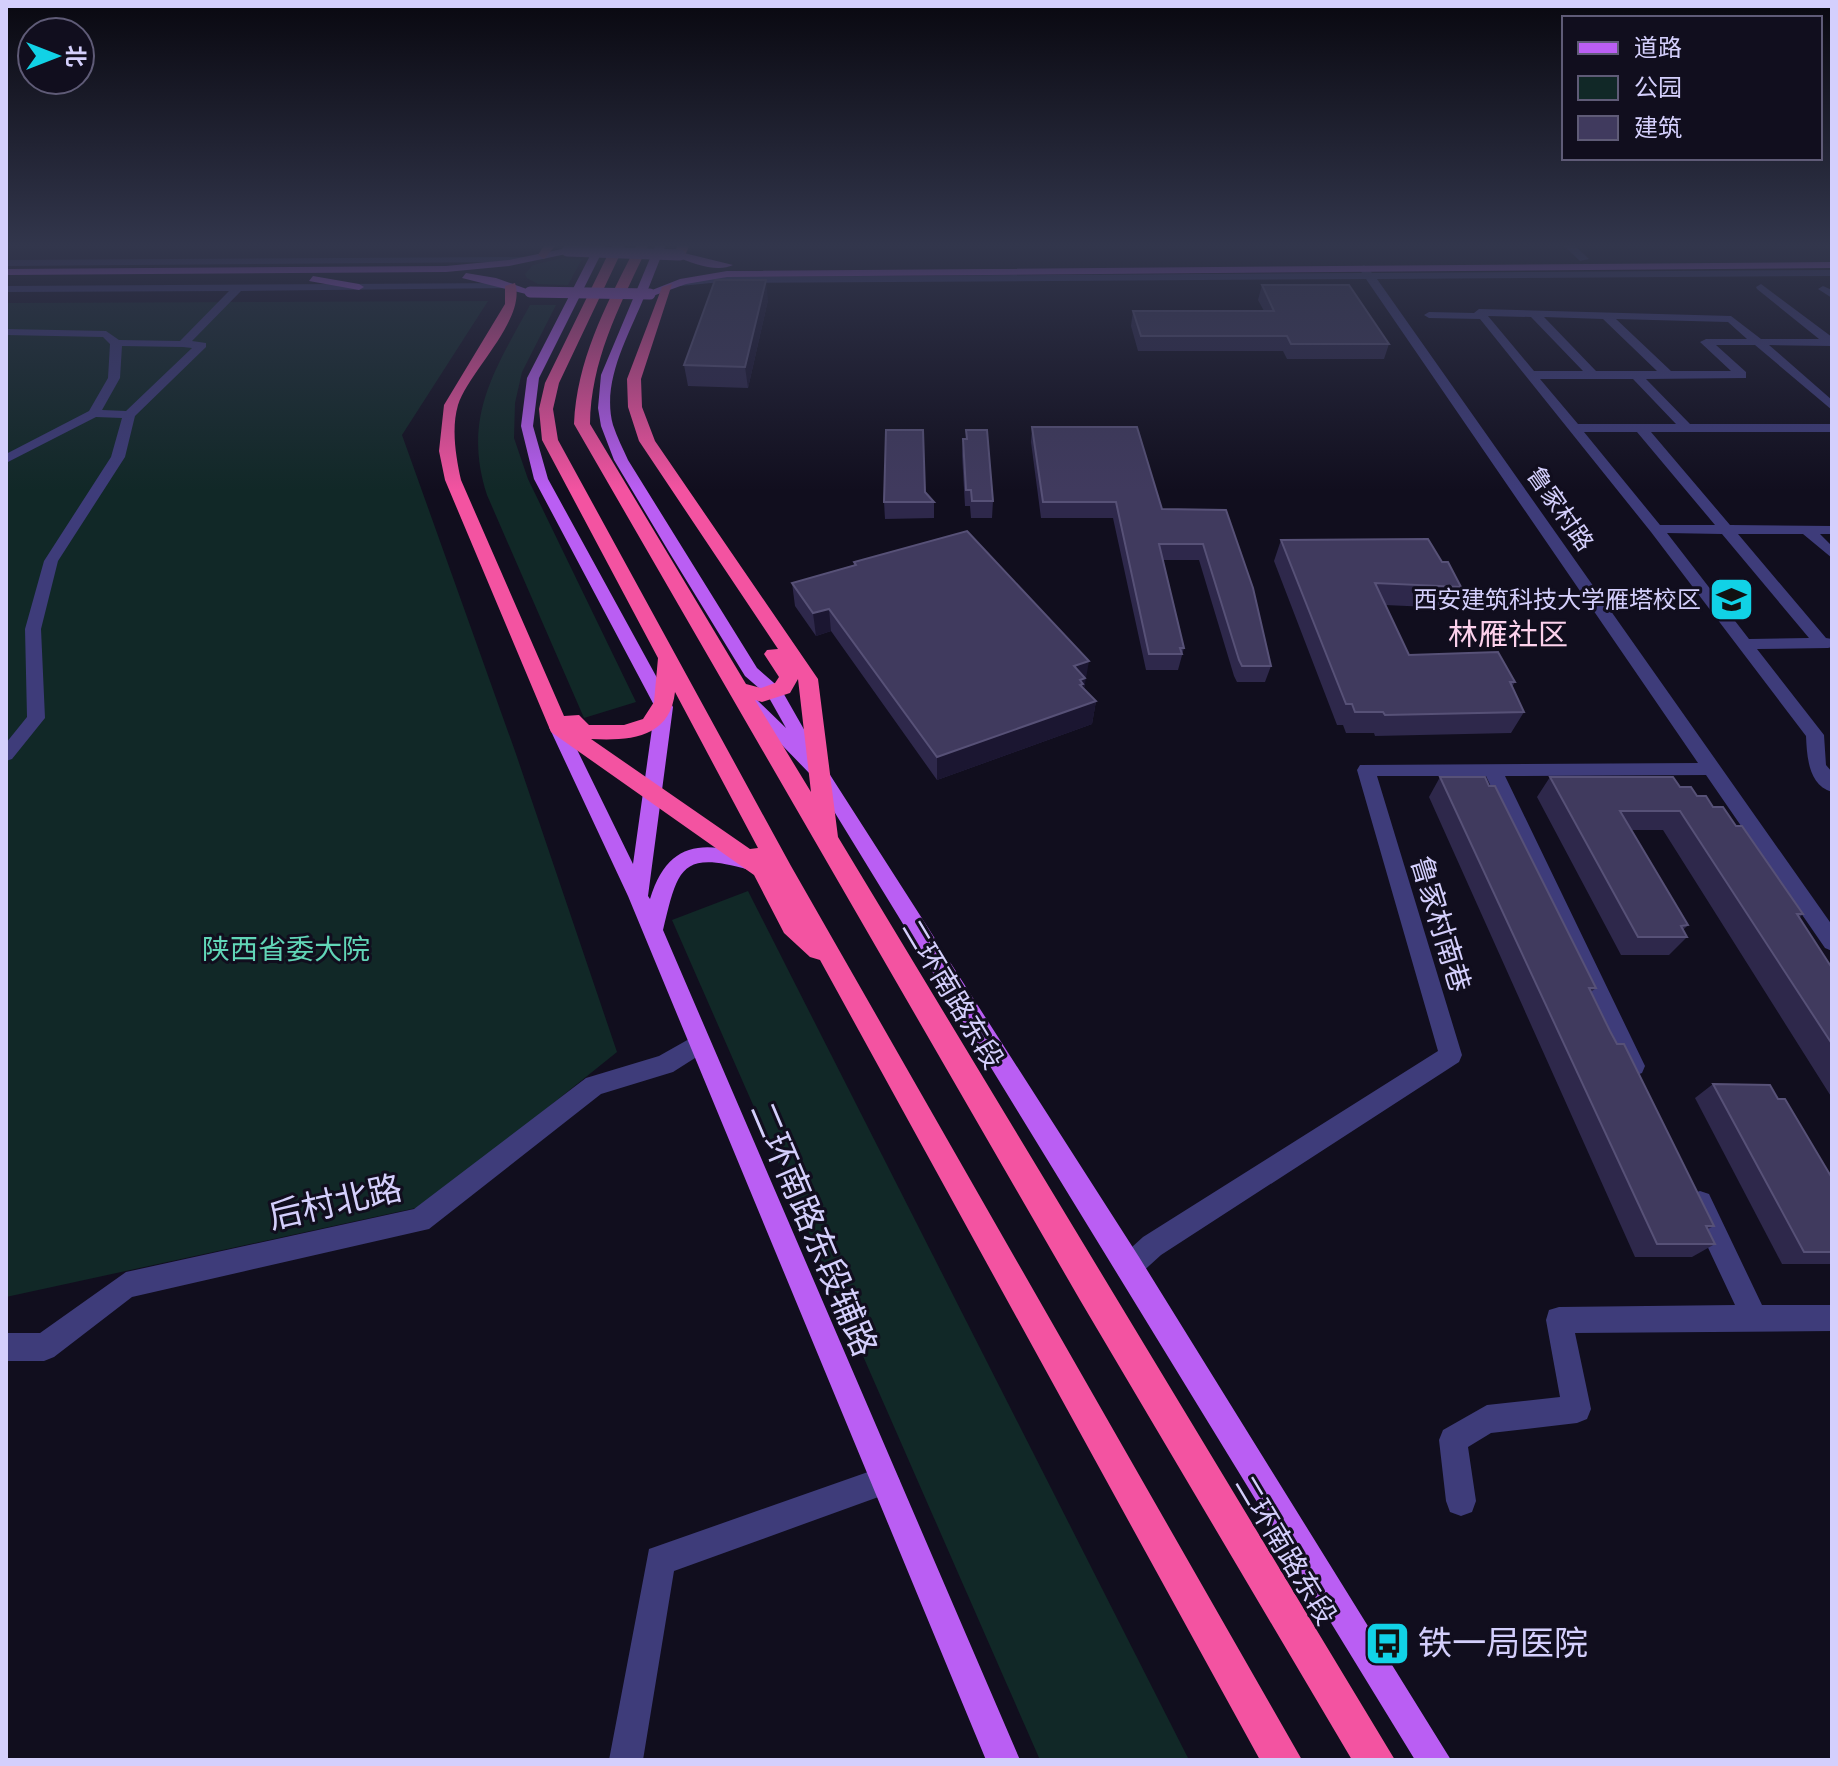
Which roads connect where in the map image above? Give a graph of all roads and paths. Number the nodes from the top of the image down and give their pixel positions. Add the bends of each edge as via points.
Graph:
1 (200, 326) edge
2 (498, 326) edge
3 (510, 326) edge
4 (559, 326) edge
5 (579, 326) edge
6 (606, 326) edge
7 (627, 326) edge
8 (644, 326) edge
9 (655, 326) edge
10 (1404, 326) edge
11 (1492, 326) edge
12 (1547, 326) edge
13 (1617, 326) edge
14 (1740, 326) edge
15 (1812, 326) edge
16 (6, 332) edge
17 (1758, 342) junction
18 (1832, 342) edge
19 (116, 343) junction
20 (183, 344) junction
21 (1532, 375) junction
22 (1593, 375) junction
23 (1636, 375) junction
24 (1668, 375) junction
25 (1832, 406) edge
26 (94, 413) junction
27 (129, 415) junction
28 (1574, 428) junction
29 (1641, 428) junction
30 (1687, 428) junction
31 (1832, 428) edge
32 (6, 459) edge
33 (1656, 529) junction
34 (1724, 529) junction
35 (1807, 530) junction
36 (1832, 530) edge
37 (1832, 554) edge
38 (1827, 643) edge
39 (1744, 644) junction
40 (666, 670) junction
41 (735, 688) junction
42 (775, 693) junction
43 (664, 707) junction
44 (558, 727) junction
45 (1824, 735) edge
46 (6, 755) edge
47 (1492, 769) junction
48 (1710, 769) junction
49 (819, 772) junction
50 (1832, 785) edge
51 (654, 793) junction
52 (828, 846) junction
53 (759, 867) junction
54 (638, 896) junction
55 (652, 931) junction
56 (1832, 942) edge
57 (834, 962) junction
58 (698, 1044) junction
59 (1647, 1093) edge
60 (1688, 1178) edge
61 (1130, 1266) junction
62 (1832, 1318) edge
63 (1755, 1319) junction
64 (6, 1347) edge
65 (885, 1481) junction
66 (1461, 1501) dead end
67 (626, 1760) edge
68 (1003, 1760) edge
69 (1282, 1760) edge
70 (1375, 1760) edge
71 (1434, 1760) edge

1 - 20 street
2 - 44 highway via 451,405 447,451 453,480
3 - 43 highway via 473,390 464,428 468,478 573,723 584,732 625,735 645,729
4 - 43 main road via 533,378 527,426 541,479
5 - 40 highway via 552,383 546,409 550,440
6 - 41 highway, 二环南路东段 via 586,371 582,424
7 - 42 main road via 607,375 607,426 626,469 751,672
8 - 42 highway via 623,382 626,423 638,453 789,677
9 - 49 highway via 634,379 635,407 647,441 808,679
10 - 48 street, 鲁家村路
11 - 21 street
12 - 22 street
13 - 24 street
14 - 17 street
15 - 18 street
16 - 19 street via 106,334
17 - 18 street
17 - 24 street via 1706,342 1742,375
17 - 25 street
19 - 20 street
19 - 26 street via 114,378
20 - 27 street via 202,345
21 - 22 street
21 - 28 street
22 - 23 street
23 - 24 street
23 - 30 street
26 - 27 street
26 - 32 street
27 - 46 street via 118,457 51,561 33,629 36,718
28 - 29 street
28 - 33 street
29 - 30 street
29 - 34 street
30 - 31 street
33 - 34 street
33 - 39 street
34 - 35 street
34 - 38 street
35 - 36 street
35 - 37 street
38 - 39 street
39 - 45 street
40 - 43 highway
40 - 53 highway via 674,704
40 - 57 highway
41 - 42 highway via 749,694
41 - 49 main road
41 - 52 highway, 二环南路东段
42 - 49 main road
43 - 51 main road
44 - 51 highway
44 - 54 main road, 二环南路东段辅路
45 - 50 street via 1817,766
47 - 48 street, 鲁家村南巷
47 - 59 street
47 - 61 street, 鲁家村南巷 via 1366,770 1451,1055 1152,1246
48 - 56 street, 鲁家村路
49 - 52 highway
49 - 61 main road
51 - 53 highway
51 - 54 main road
52 - 70 highway, 二环南路东段
53 - 55 main road via 705,852 682,858 658,898
53 - 57 highway via 793,926
54 - 55 main road, 二环南路东段辅路
55 - 58 main road, 二环南路东段辅路
57 - 69 highway
58 - 64 street, 后村北路 via 665,1065 594,1085 420,1220 126,1285 44,1347
58 - 65 main road, 二环南路东段辅路
60 - 63 street
61 - 71 main road
62 - 63 street
63 - 66 street via 1559,1320 1577,1409 1487,1419 1453,1440
65 - 67 street via 660,1560
65 - 68 main road, 二环南路东段辅路

